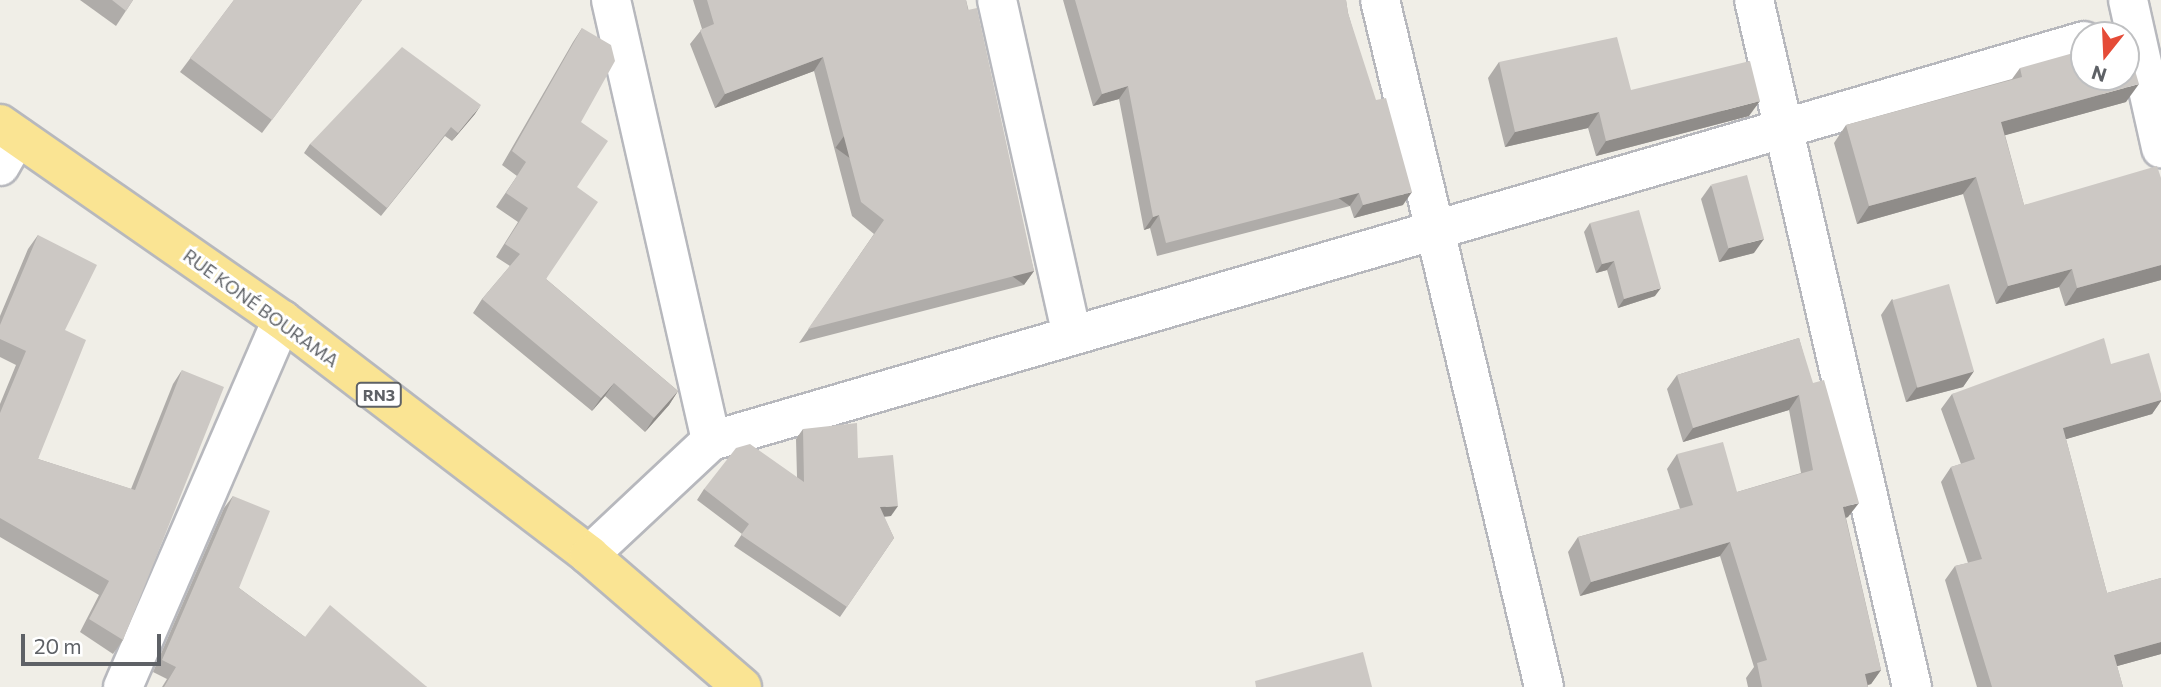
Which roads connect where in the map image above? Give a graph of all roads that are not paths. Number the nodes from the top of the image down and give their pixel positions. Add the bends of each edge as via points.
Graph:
1 (997, 0) edge
2 (1380, 0) edge
3 (1754, 0) edge
4 (608, 3) edge
5 (2132, 20) edge
6 (2070, 45) edge
7 (1782, 130) junction
8 (6, 142) edge
9 (2161, 148) edge
10 (1437, 230) junction
11 (282, 320) junction
12 (1073, 335) junction
13 (710, 441) junction
14 (589, 555) junction
15 (123, 687) edge
16 (741, 687) edge
17 (1544, 687) edge
18 (1912, 687) edge

1 - 12 street
2 - 10 street
3 - 7 street
4 - 13 street
5 - 9 street
6 - 7 street
7 - 10 street
7 - 18 street
8 - 11 highway, RUE KONÉ BOURAMA / RN3
10 - 12 street
10 - 17 street
11 - 14 highway, RUE KONÉ BOURAMA / RN3
11 - 15 street
12 - 13 street
13 - 14 street
14 - 16 highway, RUE KONÉ BOURAMA / RN3

